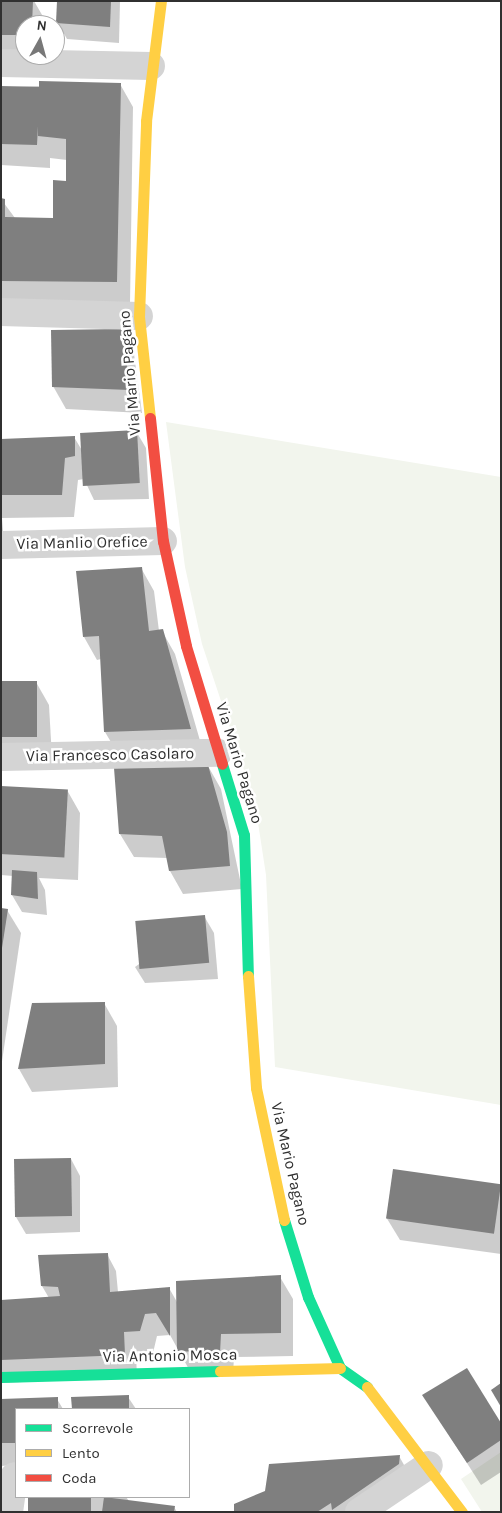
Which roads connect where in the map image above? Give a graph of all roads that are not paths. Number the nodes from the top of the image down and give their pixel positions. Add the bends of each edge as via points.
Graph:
1 (161, 1) edge
2 (1, 63) edge
3 (151, 66) junction
4 (1, 312) edge
5 (139, 316) junction
6 (163, 541) junction
7 (1, 545) edge
8 (218, 753) junction
9 (1, 757) edge
10 (340, 1368) junction
11 (1, 1377) edge
12 (429, 1465) junction
13 (14, 1476) dead end
14 (9, 1512) edge
15 (359, 1512) edge
16 (462, 1512) edge

1 - 3 street, Via Mario Pagano
2 - 3 street
3 - 5 street, Via Mario Pagano
4 - 5 street
5 - 6 street, Via Mario Pagano
6 - 7 street, Via Manlio Orefice
6 - 8 street, Via Mario Pagano via 186,646
8 - 9 street, Via Francesco Casolaro
8 - 10 street, Via Mario Pagano via 244,835 249,993 260,1107 280,1205 305,1288
10 - 11 street, Via Antonio Mosca
10 - 12 street via 368,1388
12 - 15 street
12 - 16 street
13 - 14 street

